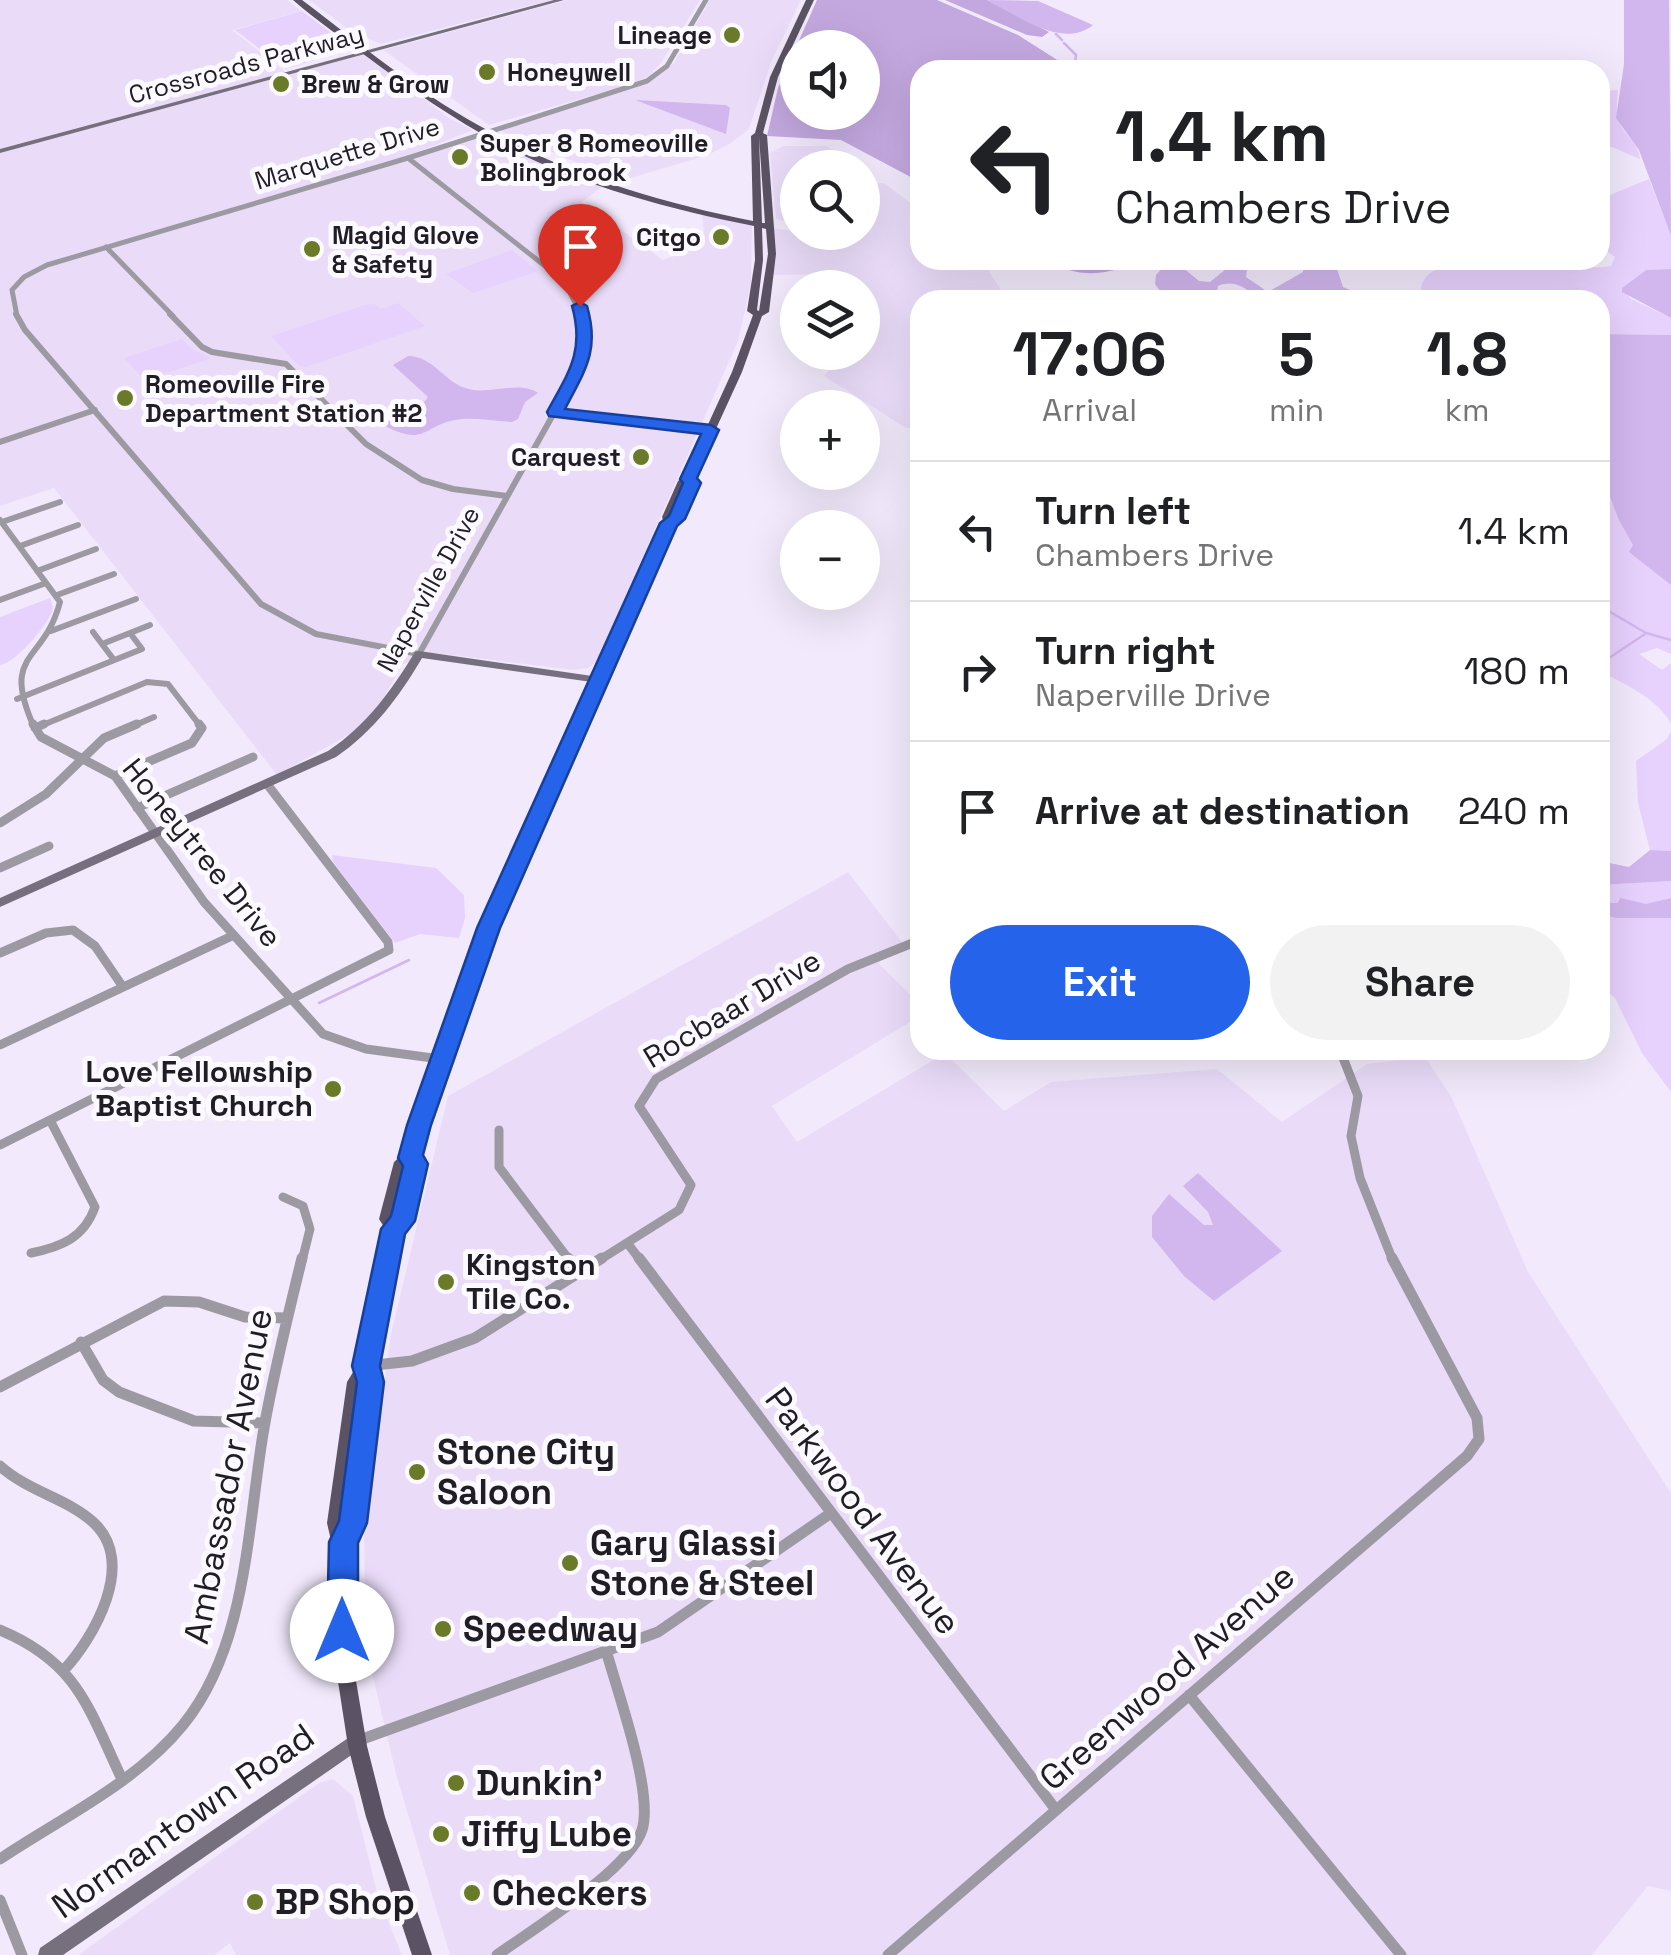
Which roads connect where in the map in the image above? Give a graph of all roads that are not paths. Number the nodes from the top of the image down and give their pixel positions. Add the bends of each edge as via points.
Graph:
1 (296, 0) edge
2 (307, 0) edge
3 (561, 0) edge
4 (706, 0) edge
5 (810, 0) edge
6 (371, 51) junction
7 (487, 130) junction
8 (759, 134) junction
9 (0, 152) edge
10 (408, 158) junction
11 (758, 222) junction
12 (770, 224) junction
13 (106, 247) junction
14 (758, 314) junction
15 (95, 410) junction
16 (555, 412) junction
17 (711, 430) junction
18 (0, 442) edge
19 (507, 496) junction
20 (60, 502) dead end
21 (78, 525) dead end
22 (3, 527) edge
23 (20, 546) junction
24 (96, 549) dead end
25 (37, 571) junction
26 (114, 574) dead end
27 (46, 582) junction
28 (56, 596) junction
29 (0, 600) edge
30 (136, 600) dead end
31 (150, 626) dead end
32 (48, 632) junction
33 (93, 632) dead end
34 (130, 634) junction
35 (102, 644) junction
36 (142, 649) junction
37 (419, 654) junction
38 (114, 660) junction
39 (151, 660) dead end
40 (600, 680) junction
41 (17, 699) junction
42 (154, 718) dead end
43 (34, 728) junction
44 (253, 757) dead end
45 (84, 758) junction
46 (114, 776) junction
47 (267, 784) junction
48 (136, 808) junction
49 (0, 824) edge
50 (155, 834) junction
51 (50, 846) dead end
52 (0, 868) edge
53 (0, 903) edge
54 (234, 934) junction
55 (910, 944) edge
56 (0, 953) edge
57 (123, 988) junction
58 (290, 1002) junction
59 (0, 1045) edge
60 (440, 1060) junction
61 (1344, 1060) edge
62 (51, 1122) junction
63 (499, 1130) dead end
64 (0, 1144) edge
65 (283, 1197) dead end
66 (628, 1244) junction
67 (31, 1253) dead end
68 (580, 1273) junction
69 (288, 1318) junction
70 (81, 1342) junction
71 (366, 1366) junction
72 (0, 1387) edge
73 (265, 1423) junction
74 (0, 1466) edge
75 (831, 1513) junction
76 (0, 1630) edge
77 (606, 1650) junction
78 (63, 1671) junction
79 (1189, 1695) junction
80 (357, 1740) junction
81 (121, 1777) junction
82 (1056, 1810) junction
83 (0, 1859) edge
84 (0, 1900) edge
85 (22, 1955) edge
86 (48, 1955) edge
87 (422, 1955) edge
88 (497, 1955) edge
89 (888, 1955) edge
90 (1401, 1955) edge

1 - 6 main road
2 - 6 main road
3 - 6 street, Crossroads Parkway
4 - 7 street, Marquette Drive via 657,75
5 - 8 main road via 774,77
6 - 7 main road
6 - 9 street, Crossroads Parkway
7 - 10 street, Marquette Drive
7 - 11 main road via 617,188
8 - 11 main road
8 - 12 main road
10 - 13 street, Marquette Drive
10 - 16 street, Naperville Drive via 552,270 575,296 587,332 583,359
11 - 12 main road
11 - 14 main road via 752,312
12 - 14 main road via 770,284
13 - 15 street, Marquette Drive via 47,265 21,279 8,296 12,312
13 - 19 street via 202,346 286,364 402,471
14 - 17 main road
15 - 18 street
15 - 37 street via 276,616 328,639
16 - 17 street
16 - 19 street, Naperville Drive
17 - 40 main road
19 - 37 street, Naperville Drive
20 - 22 street
21 - 23 street
22 - 23 street
23 - 25 street
24 - 25 street
25 - 27 street
26 - 28 street
27 - 28 street
27 - 29 street
28 - 32 street via 60,614
30 - 32 street
31 - 34 street
32 - 41 street via 18,666
33 - 35 street
34 - 35 street
34 - 36 street
35 - 38 street
36 - 38 street
36 - 39 street
37 - 40 street
37 - 47 street, Naperville Drive via 362,734
38 - 41 street
40 - 60 main road via 488,928
41 - 43 street, Honeytree Drive
42 - 45 street via 104,738
43 - 45 street, Honeytree Drive
43 - 46 street via 162,681 202,732 192,743
44 - 48 street
45 - 46 street, Honeytree Drive
45 - 49 street
46 - 48 street, Honeytree Drive
47 - 50 street, Naperville Drive
47 - 58 street via 389,950
48 - 50 street, Honeytree Drive
50 - 53 street, Naperville Drive
50 - 54 street, Honeytree Drive
51 - 52 street
54 - 57 street
54 - 58 street, Honeytree Drive
55 - 66 street, Rocbaar Drive via 848,969 645,1091 639,1106 645,1120 690,1184 678,1210
56 - 57 street via 56,930 81,930
57 - 59 street
58 - 60 street, Honeytree Drive via 342,1043
58 - 62 street
60 - 71 main road via 387,1219 394,1229
61 - 79 street, Greenwood Avenue via 1358,1096 1351,1136 1360,1178 1399,1278 1477,1418 1479,1439
62 - 64 street
62 - 67 street via 95,1208 78,1238
63 - 68 street via 499,1167
65 - 69 street, Ambassador Avenue via 303,1206 310,1229
66 - 68 street
66 - 75 street, Parkwood Avenue
68 - 71 street via 447,1351
69 - 70 street via 241,1316 188,1299 164,1301
69 - 73 street, Ambassador Avenue
70 - 72 street
70 - 73 street via 107,1385 119,1392 194,1421
71 - 80 main road via 371,1382 353,1523 344,1542 342,1631
73 - 81 street, Ambassador Avenue via 223,1654 183,1725
74 - 78 street via 17,1482 101,1526 111,1543 100,1620
75 - 77 street via 684,1617
75 - 82 street, Parkwood Avenue
76 - 78 street via 42,1650
77 - 80 street
77 - 88 street via 642,1798 643,1828 628,1854
78 - 81 street
79 - 82 street, Greenwood Avenue
79 - 90 street
80 - 86 street, Normantown Road
80 - 87 main road
81 - 83 street, Ambassador Avenue
82 - 89 street, Greenwood Avenue
84 - 85 street

